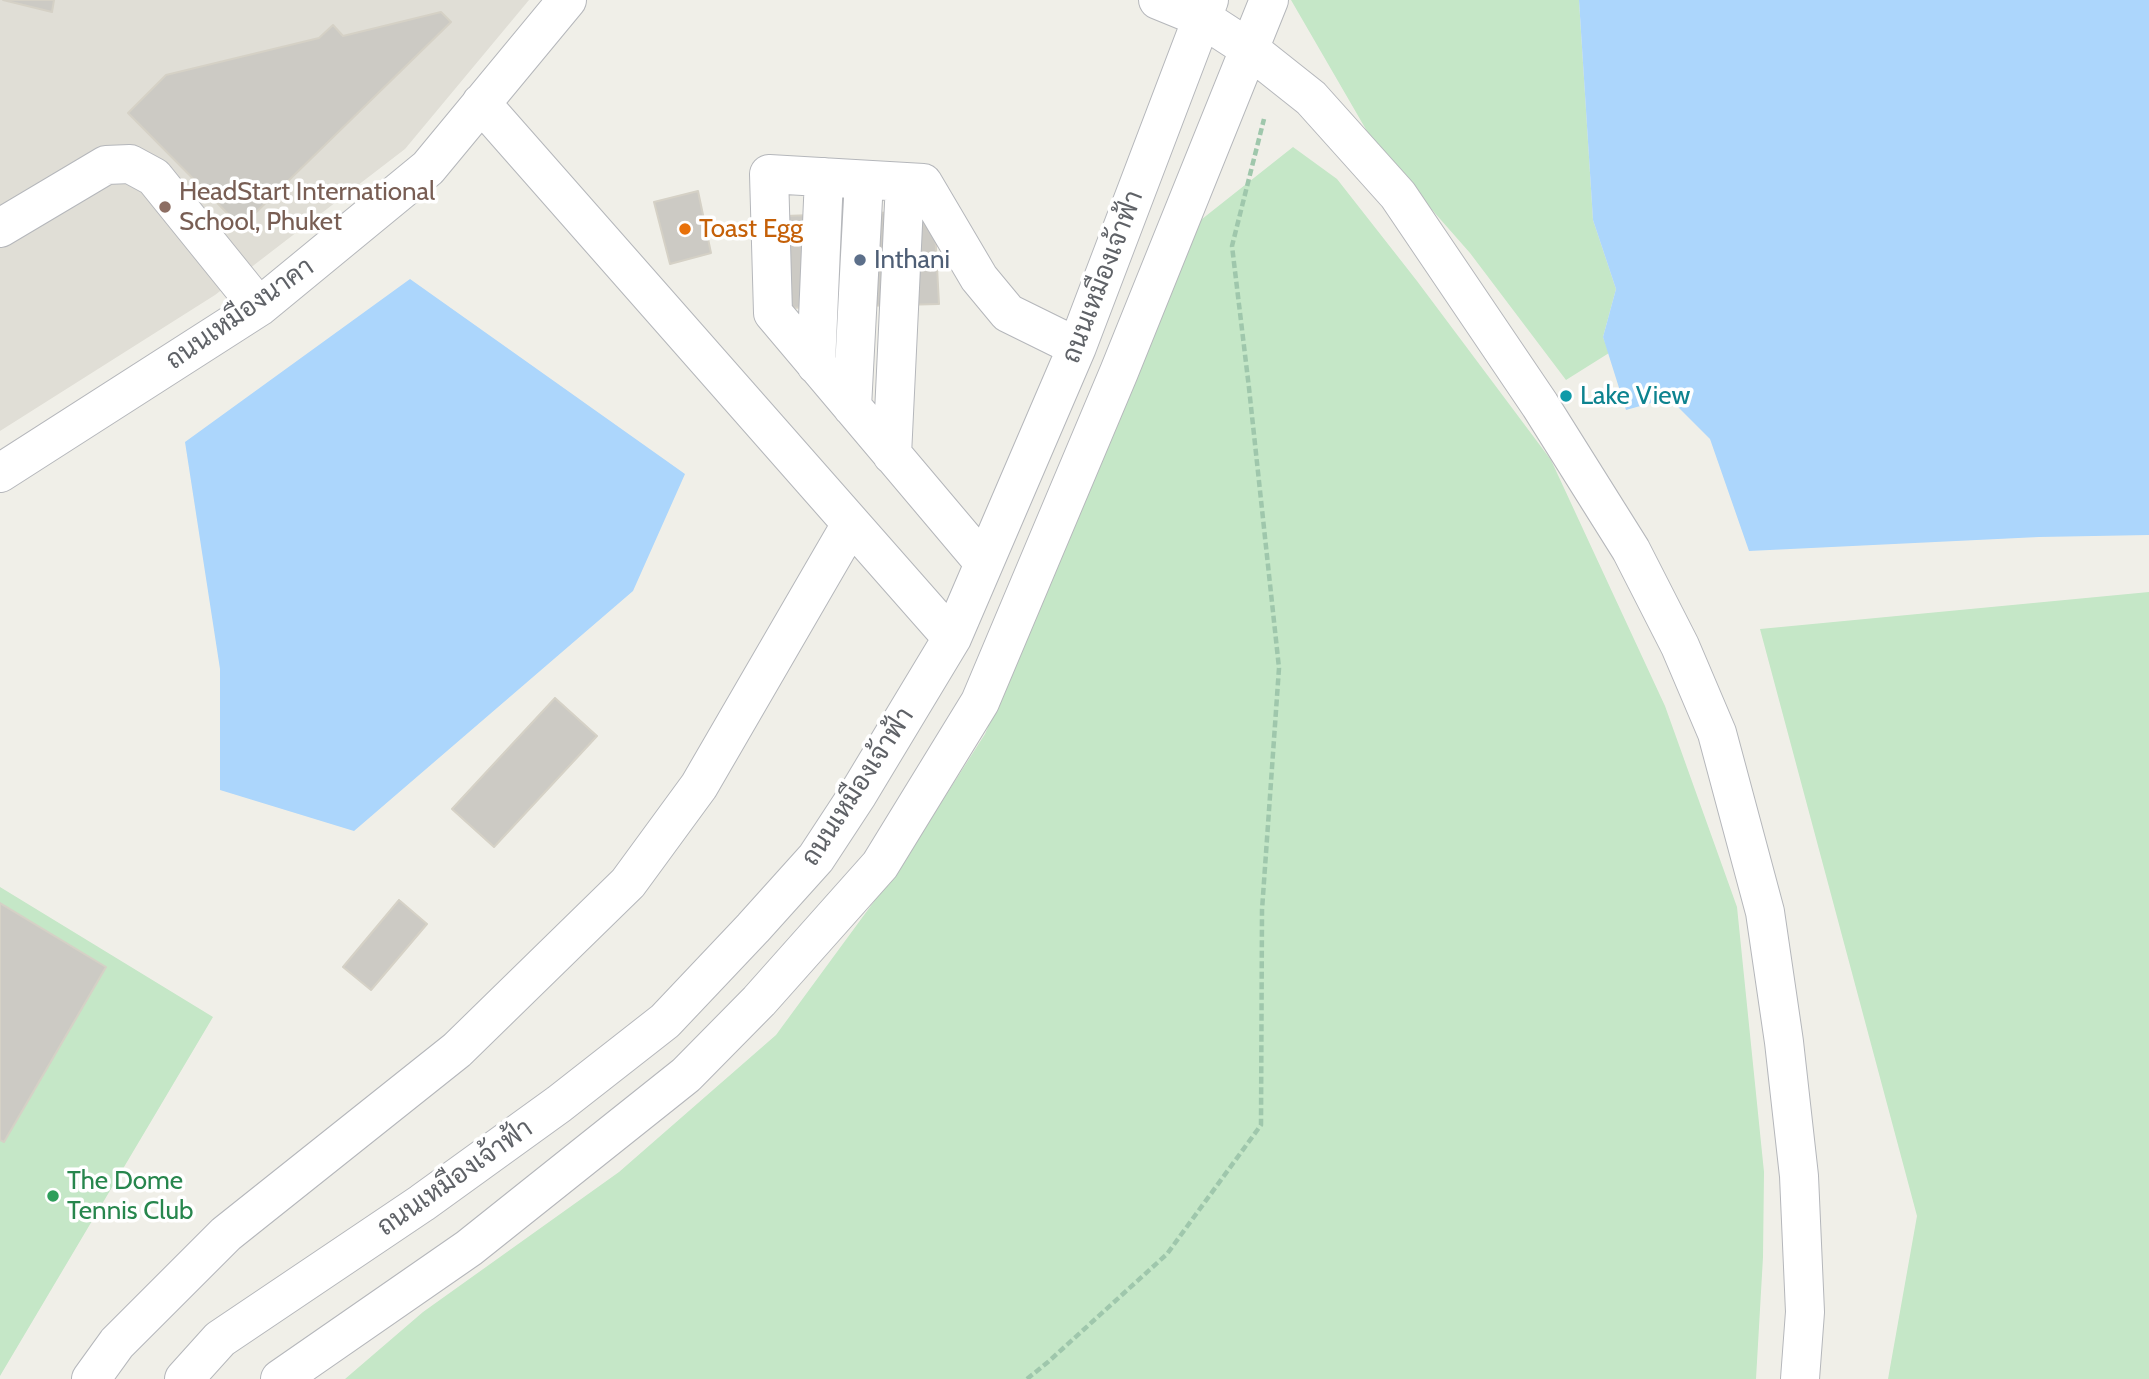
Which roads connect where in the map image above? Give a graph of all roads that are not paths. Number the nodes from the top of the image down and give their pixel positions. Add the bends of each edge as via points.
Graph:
1 (567, 0) edge
2 (1158, 0) edge
3 (1269, 0) edge
4 (1205, 9) edge
5 (1262, 59) junction
6 (481, 103) junction
7 (824, 177) junction
8 (864, 180) junction
9 (905, 183) junction
10 (0, 228) edge
11 (259, 307) junction
12 (1077, 347) junction
13 (816, 365) junction
14 (852, 407) junction
15 (892, 455) junction
16 (0, 473) edge
17 (851, 524) junction
18 (984, 563) junction
19 (951, 638) junction
20 (91, 1379) edge
21 (184, 1379) edge
22 (280, 1379) edge
23 (1800, 1379) edge

1 - 6 street, ถนนเหมืองนาคา
2 - 4 street
3 - 5 street, ถนนเหมืองเจ้าฟ้า
4 - 5 street
4 - 12 street, ถนนเหมืองเจ้าฟ้า
5 - 22 street, ถนนเหมืองเจ้าฟ้า via 1119,372 979,702 880,865 686,1075 469,1248
5 - 23 street via 1311,98 1398,195 1540,405 1631,550 1680,646 1717,733 1765,912 1784,1042 1800,1189 1805,1311
6 - 11 street, ถนนเหมืองนาคา via 428,168
6 - 17 street
7 - 8 street
7 - 13 street
7 - 13 street via 769,174 773,313
8 - 9 street
8 - 14 street
9 - 12 street via 923,183 979,278 1008,313
9 - 15 street
10 - 11 street via 106,165 131,164 154,177
11 - 16 street, ถนนเหมืองนาคา
12 - 18 street, ถนนเหมืองเจ้าฟ้า
13 - 14 street
14 - 15 street
15 - 18 street
17 - 19 street
17 - 20 street via 699,786 628,883 457,1050 226,1234 117,1343
18 - 19 street, ถนนเหมืองเจ้าฟ้า
19 - 21 street, ถนนเหมืองเจ้าฟ้า via 816,858 665,1021 422,1203 220,1339

